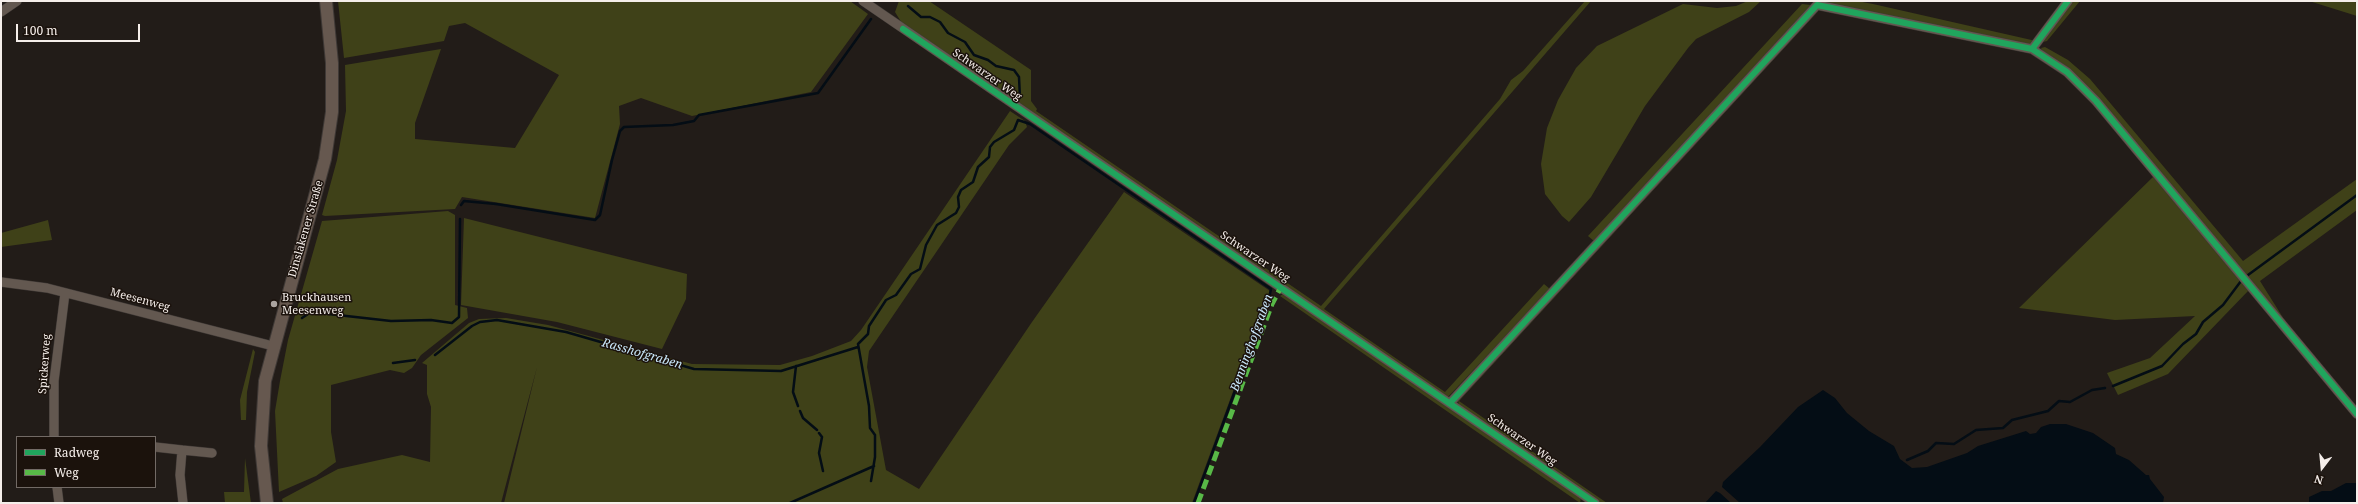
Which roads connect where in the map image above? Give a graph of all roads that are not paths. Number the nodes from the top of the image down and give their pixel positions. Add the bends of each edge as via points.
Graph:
1 (17, 1) edge
2 (326, 1) edge
3 (863, 1) edge
4 (2068, 1) edge
5 (1, 12) edge
6 (2032, 49) junction
7 (1, 282) edge
8 (64, 292) junction
9 (273, 346) junction
10 (1450, 403) junction
11 (2357, 414) edge
12 (54, 436) edge
13 (156, 448) edge
14 (182, 450) junction
15 (212, 453) dead end
16 (57, 488) edge
17 (59, 503) edge
18 (183, 503) edge
19 (267, 503) edge
20 (1594, 503) edge

1 - 5 street
2 - 9 main road, Dinslakener Straße via 332,62 332,112 329,136 316,194
3 - 10 street, Schwarzer Weg
4 - 6 street
6 - 10 street via 1817,5
6 - 11 street via 2067,72 2096,101
7 - 8 street, Meesenweg
8 - 9 street, Meesenweg
8 - 12 street, Spickerweg via 54,381
9 - 19 main road, Dinslakener Straße via 265,381 261,419
10 - 20 street, Schwarzer Weg
13 - 14 street
14 - 15 street
14 - 18 street via 180,475
16 - 17 street

